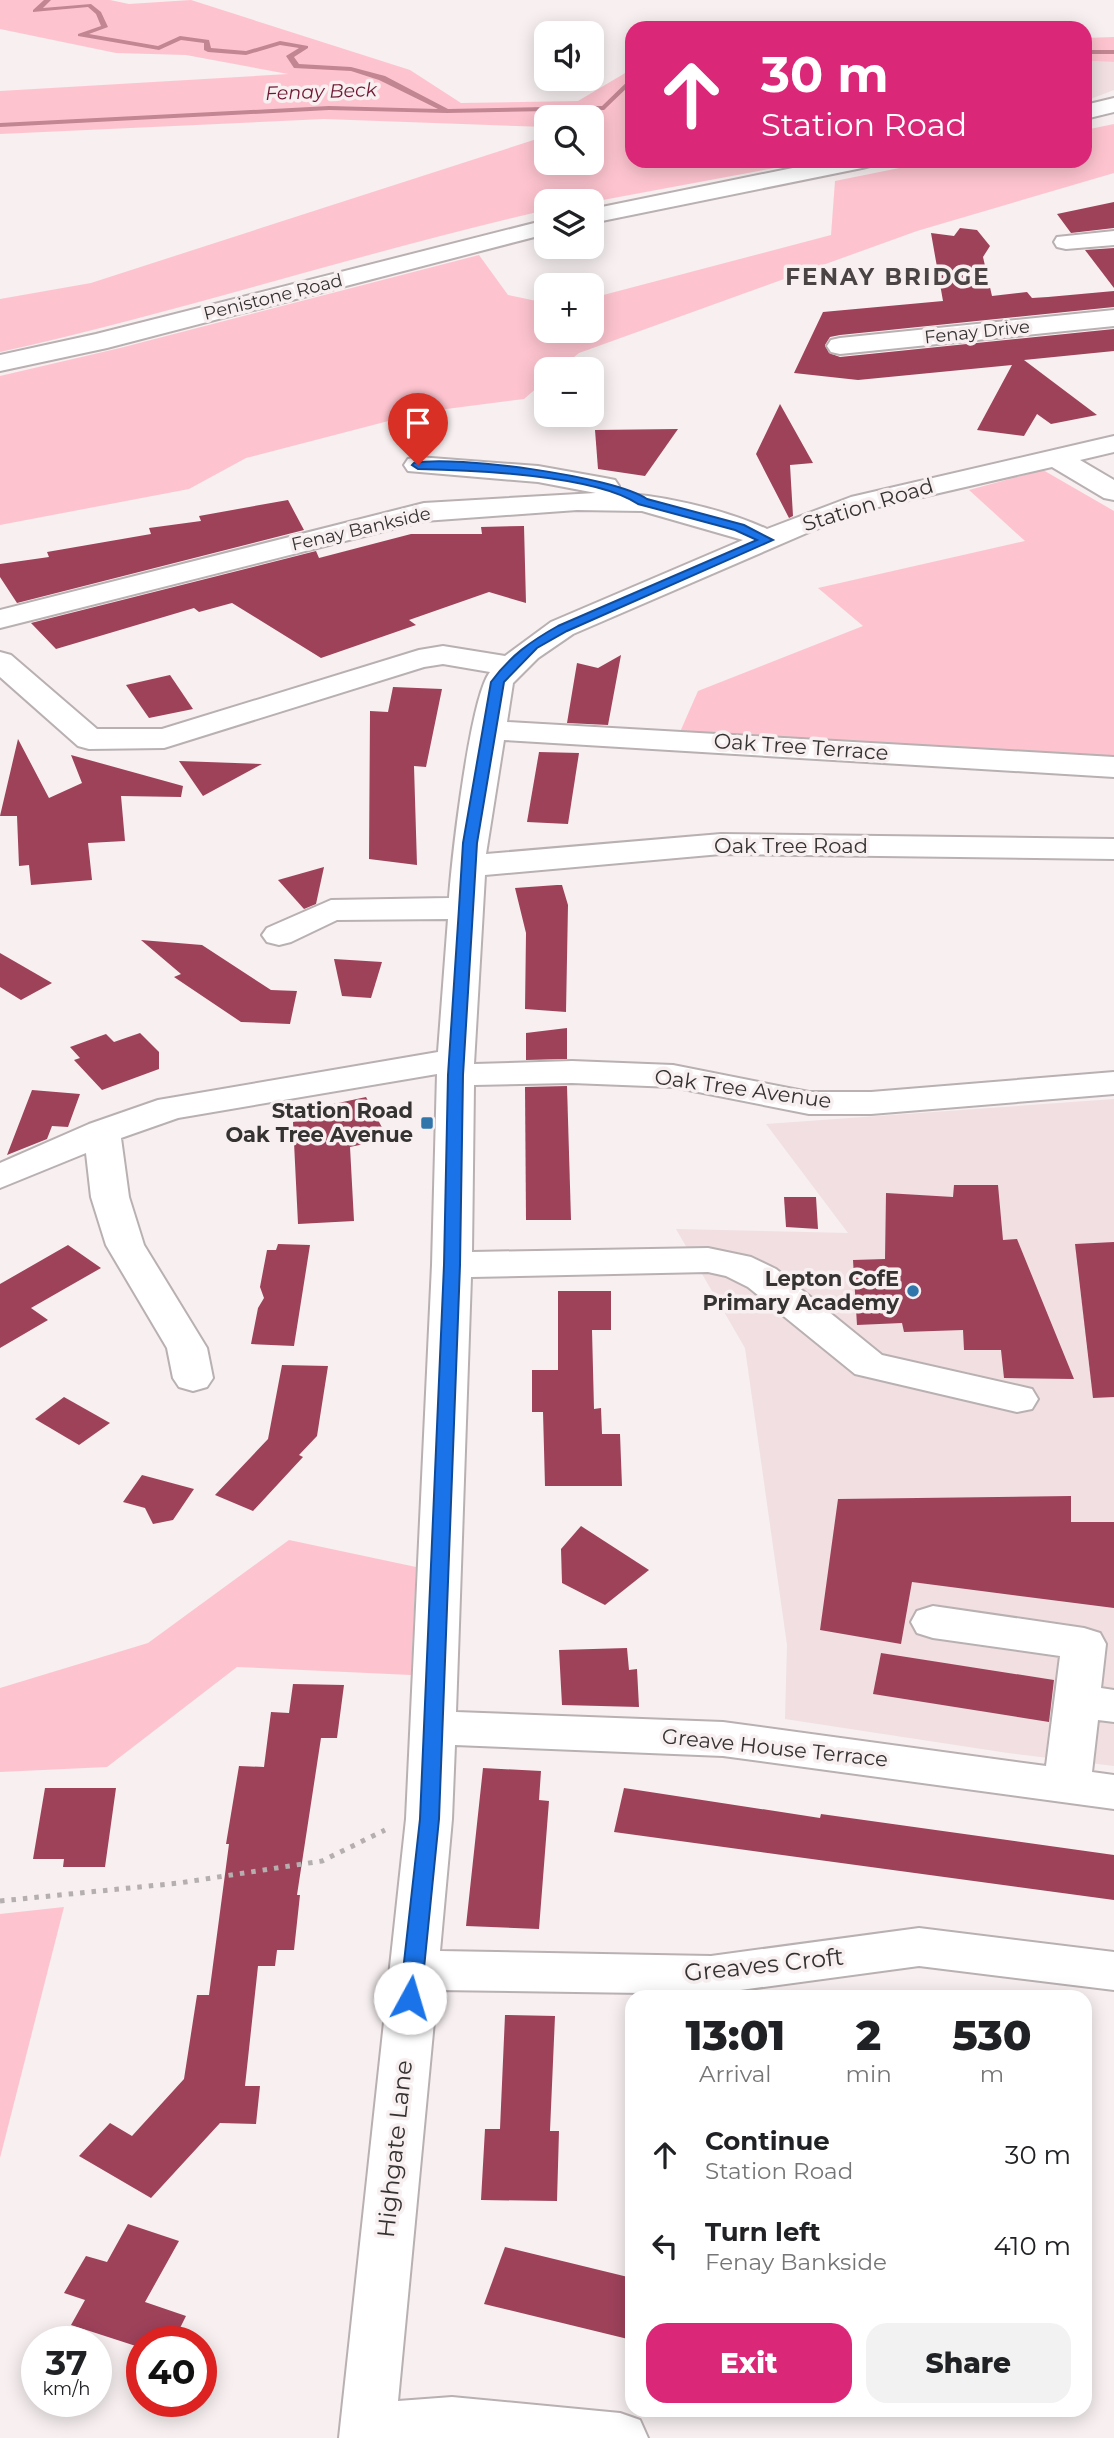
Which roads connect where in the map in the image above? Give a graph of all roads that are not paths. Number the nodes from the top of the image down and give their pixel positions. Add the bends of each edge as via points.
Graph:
1 (1114, 105) edge
2 (1092, 110) edge
3 (828, 168) edge
4 (604, 214) edge
5 (534, 230) edge
6 (1114, 238) edge
7 (1066, 242) dead end
8 (1114, 318) edge
9 (840, 346) dead end
10 (0, 363) edge
11 (1114, 444) edge
12 (1055, 457) junction
13 (418, 465) dead end
14 (1114, 492) edge
15 (642, 502) junction
16 (767, 540) junction
17 (0, 619) edge
18 (0, 661) edge
19 (510, 666) junction
20 (488, 730) junction
21 (1114, 767) edge
22 (1114, 849) edge
23 (469, 866) junction
24 (466, 908) junction
25 (279, 935) dead end
26 (456, 1068) junction
27 (1114, 1083) edge
28 (102, 1132) junction
29 (0, 1177) edge
30 (452, 1265) junction
31 (193, 1378) dead end
32 (1017, 1399) dead end
33 (933, 1622) dead end
34 (1096, 1703) edge
35 (434, 1728) junction
36 (1068, 1786) junction
37 (1114, 1792) edge
38 (429, 1819) joint
39 (413, 1970) junction
40 (1114, 1971) edge
41 (368, 2433) edge
42 (620, 2438) edge

1 - 2 main road
3 - 4 main road
5 - 10 main road, Penistone Road
6 - 7 main road
8 - 9 main road, Fenay Drive
11 - 12 main road, Station Road
12 - 14 main road
12 - 16 main road, Station Road via 861,503
13 - 15 main road via 478,467 595,482
15 - 16 main road, Fenay Bankside via 739,527
15 - 17 main road, Fenay Bankside via 577,501 424,512
16 - 19 main road, Station Road via 562,628
18 - 19 main road via 89,739 164,738 419,659 454,656
19 - 20 main road, Station Road via 498,682
20 - 21 main road, Oak Tree Terrace
20 - 23 main road, Station Road
22 - 23 main road, Oak Tree Road via 721,845
23 - 24 main road, Station Road
24 - 25 main road via 331,910
24 - 26 main road, Station Road
26 - 27 main road, Oak Tree Avenue via 673,1076 809,1103 871,1103
26 - 28 main road, Oak Tree Avenue via 171,1108
26 - 30 main road, Station Road
28 - 29 main road, Oak Tree Avenue
28 - 31 main road via 110,1197 125,1245 187,1348
30 - 32 main road via 708,1260 737,1266 762,1278 869,1364
30 - 35 main road, Station Road
33 - 34 main road via 1084,1644
34 - 36 main road
35 - 36 main road, Greave House Terrace via 723,1739
35 - 38 main road, Station Road
36 - 37 main road, Greave House Terrace
38 - 39 main road, Highgate Lane
39 - 40 main road, Greaves Croft via 711,1975 919,1947
39 - 41 main road, Highgate Lane
41 - 42 main road via 452,2422

